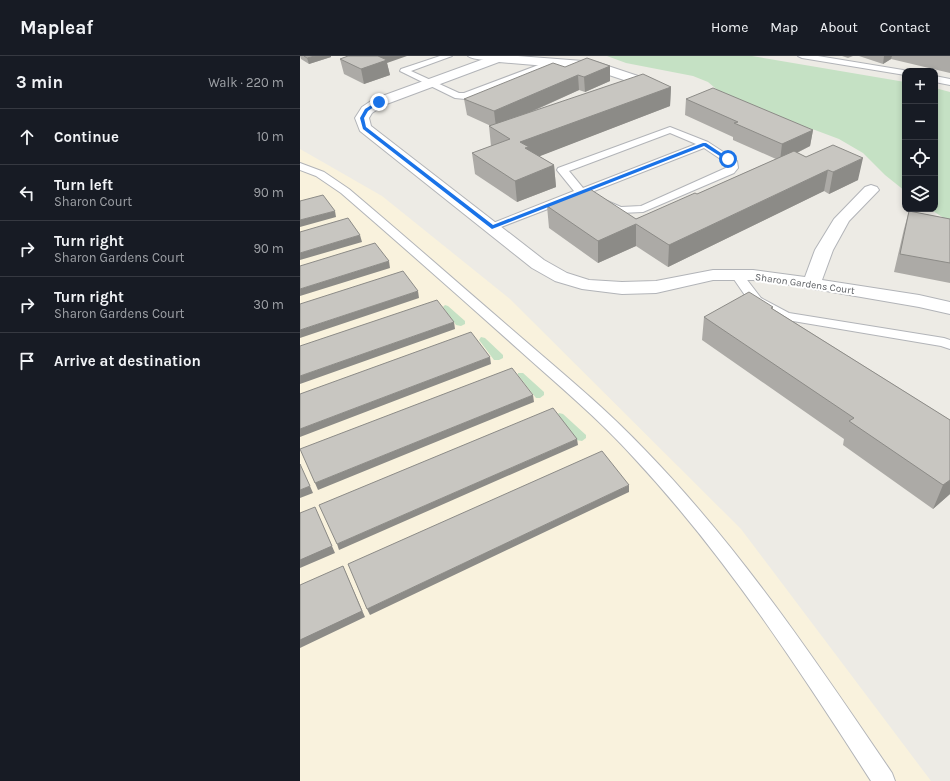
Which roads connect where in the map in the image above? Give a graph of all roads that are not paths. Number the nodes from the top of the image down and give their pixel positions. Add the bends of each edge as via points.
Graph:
1 (448, 56) edge
2 (472, 56) edge
3 (802, 56) edge
4 (498, 58) junction
5 (552, 63) junction
6 (902, 72) edge
7 (938, 80) edge
8 (950, 82) edge
9 (428, 83) junction
10 (651, 85) edge
11 (705, 144) junction
12 (300, 166) edge
13 (871, 190) dead end
14 (580, 193) junction
15 (492, 227) junction
16 (737, 275) junction
17 (812, 283) junction
18 (950, 300) edge
19 (919, 301) junction
20 (950, 308) edge
21 (950, 345) edge
22 (884, 781) edge

1 - 9 lane via 404,71
2 - 4 lane
3 - 6 lane
4 - 5 street, Sharon Gardens Court
4 - 9 street, Sharon Gardens Court
5 - 9 lane via 466,96 458,96
5 - 10 street, Sharon Gardens Court via 596,66
7 - 8 lane
9 - 15 street, Sharon Gardens Court via 379,102 367,110 362,118 365,128
11 - 14 lane
11 - 14 lane via 670,130 562,170
11 - 14 lane via 733,163 733,168 642,209 620,210
12 - 22 lane via 320,174 339,186 579,394 639,453 753,588
13 - 17 street via 842,219 824,250
14 - 15 lane
15 - 16 street, Sharon Gardens Court via 538,264 562,277 588,285 622,288 656,286 713,275
16 - 17 street, Sharon Gardens Court via 763,275
16 - 21 lane via 756,301 786,316
17 - 19 street, Sharon Gardens Court
18 - 19 street, Sharon Gardens Court
19 - 20 street, Sharon Gardens Court

